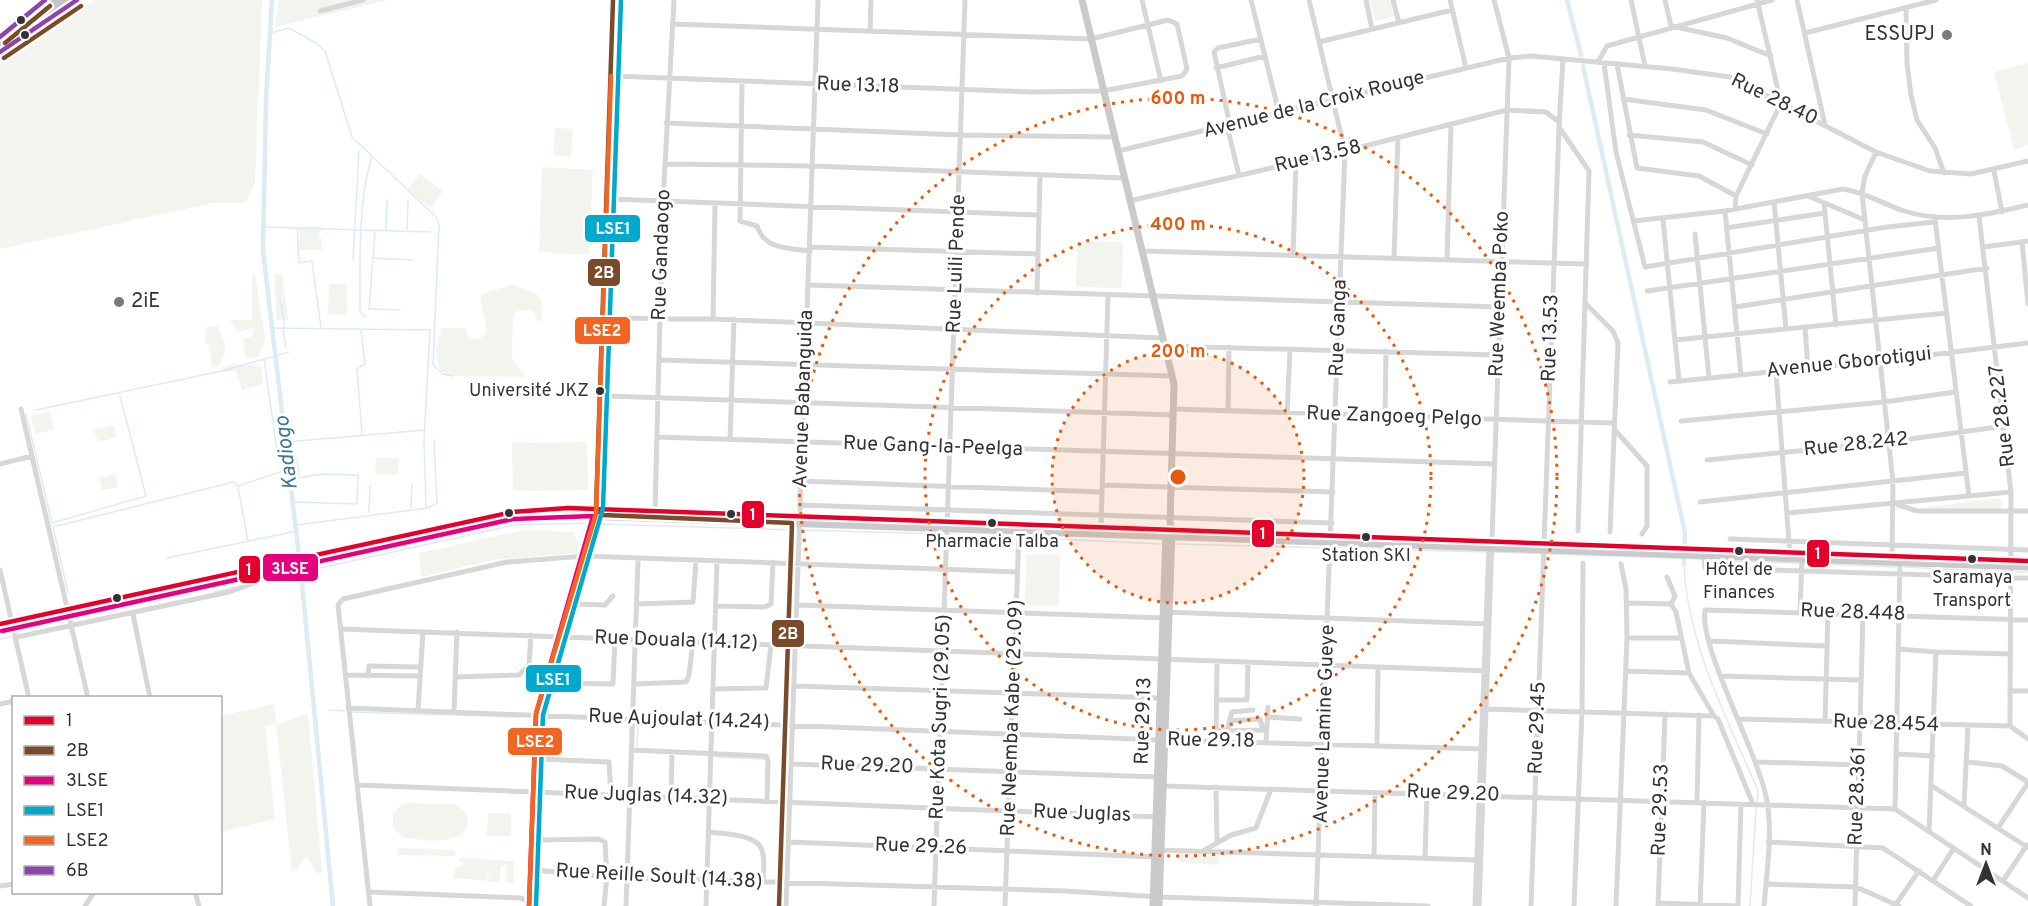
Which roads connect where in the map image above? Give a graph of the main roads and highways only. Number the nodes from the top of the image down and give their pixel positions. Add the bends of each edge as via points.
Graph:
1 (45, 0) edge
2 (56, 0) edge
3 (67, 0) edge
4 (77, 0) edge
5 (1082, 0) edge
6 (30, 25) junction
7 (0, 38) edge
8 (0, 44) edge
9 (0, 52) edge
10 (599, 512) junction
11 (799, 520) junction
12 (948, 524) junction
13 (1169, 529) junction
14 (1695, 552) junction
15 (1790, 555) junction
16 (2028, 561) edge
17 (2013, 563) junction
18 (2028, 567) edge
19 (0, 624) edge
20 (14, 624) junction
21 (0, 631) edge
22 (1165, 660) junction
23 (1162, 740) junction
24 (1158, 854) junction
25 (1157, 897) junction
26 (1153, 906) edge
27 (1159, 906) edge

1 - 7 highway
2 - 6 highway
3 - 6 highway
4 - 6 highway
5 - 13 main road via 1172,376
6 - 8 highway
6 - 9 highway
10 - 11 main road
10 - 11 main road via 655,510
10 - 20 main road via 499,520
11 - 12 main road
12 - 13 main road
12 - 13 main road via 1019,531
13 - 14 main road
13 - 22 main road
14 - 15 main road
14 - 15 main road
15 - 17 main road via 1892,555
15 - 17 main road via 1802,559
16 - 17 main road
17 - 18 main road
19 - 20 main road
20 - 21 main road
22 - 23 main road
22 - 23 main road, Rue 29.13 via 1160,698
23 - 24 main road, Rue 29.13
23 - 24 main road via 1164,786
24 - 25 main road
25 - 26 main road
25 - 27 main road

